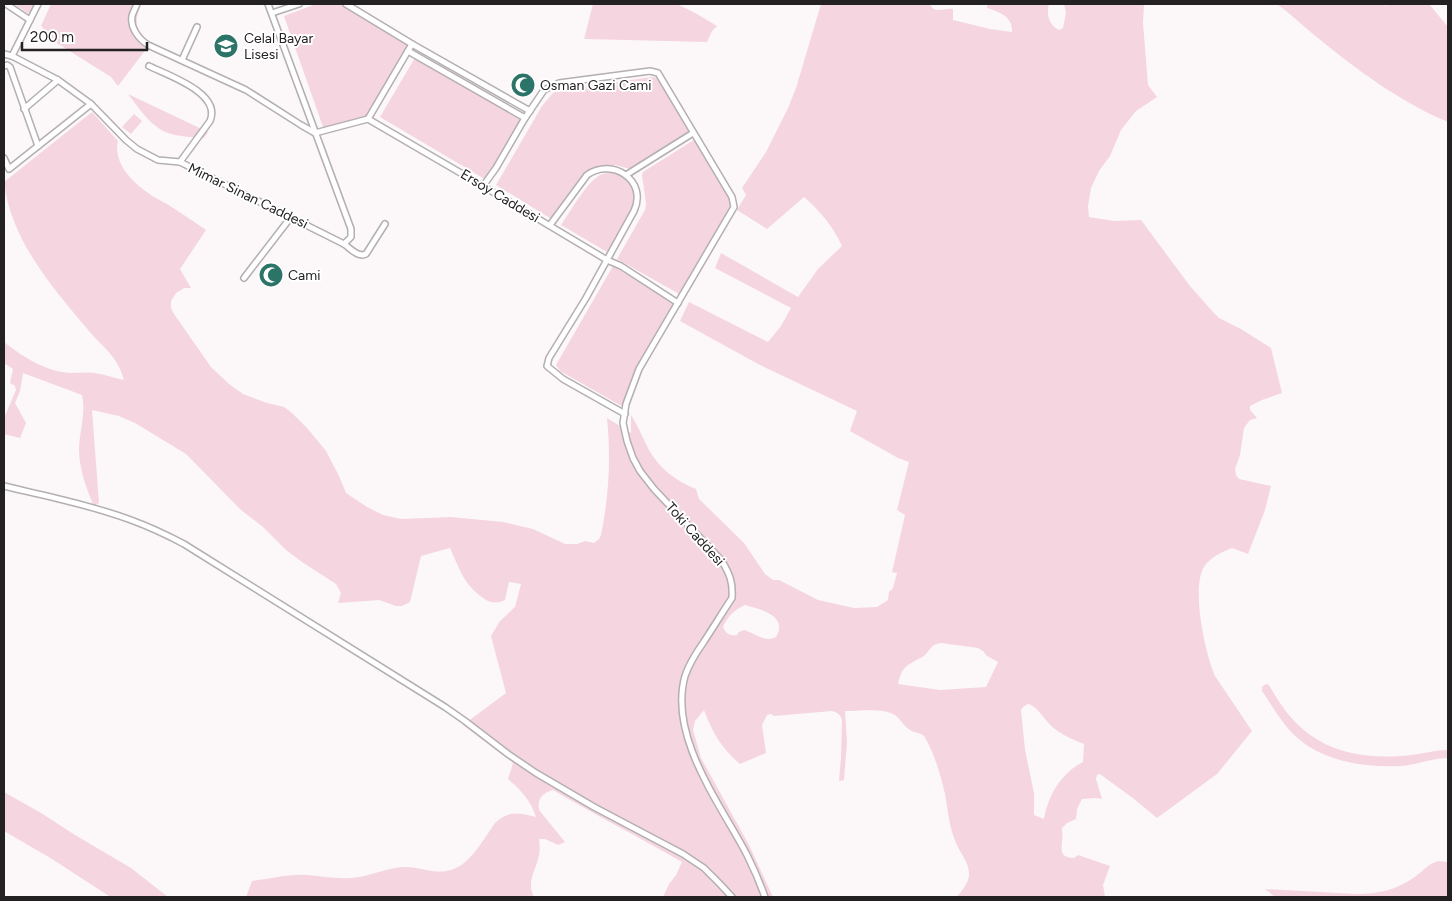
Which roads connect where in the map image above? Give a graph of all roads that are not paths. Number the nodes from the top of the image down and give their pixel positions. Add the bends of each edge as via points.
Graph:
1 (6, 4) edge
2 (38, 4) edge
3 (137, 4) edge
4 (268, 4) edge
5 (299, 4) edge
6 (346, 4) edge
7 (272, 13) junction
8 (30, 20) junction
9 (197, 28) dead end
10 (412, 44) junction
11 (408, 51) junction
12 (4, 54) edge
13 (12, 56) junction
14 (182, 60) junction
15 (4, 66) edge
16 (149, 66) dead end
17 (58, 80) junction
18 (91, 104) junction
19 (24, 109) junction
20 (530, 111) junction
21 (525, 118) junction
22 (368, 119) junction
23 (315, 133) junction
24 (693, 133) junction
25 (38, 146) junction
26 (4, 158) edge
27 (180, 162) junction
28 (626, 175) junction
29 (483, 186) junction
30 (291, 217) junction
31 (384, 224) dead end
32 (550, 225) junction
33 (344, 244) junction
34 (607, 260) junction
35 (244, 278) dead end
36 (678, 303) junction
37 (624, 414) junction
38 (4, 486) edge
39 (732, 897) edge
40 (765, 897) edge

1 - 8 street
2 - 8 street
3 - 14 street via 132,18 138,36 148,45
4 - 7 street
5 - 7 street
6 - 10 street
7 - 23 street
8 - 13 street
9 - 14 street
10 - 11 street
10 - 20 street
11 - 21 street
11 - 22 street
12 - 13 street, Mimar Sinan Caddesi
13 - 17 street, Mimar Sinan Caddesi
14 - 23 street via 246,90
15 - 19 street via 10,67
16 - 27 street via 196,90 211,108 210,121
17 - 18 street, Mimar Sinan Caddesi
17 - 19 street
18 - 25 street
18 - 27 street, Mimar Sinan Caddesi via 137,148 158,160
19 - 25 street
20 - 21 street
20 - 24 street via 544,90 559,83 650,71 658,73
21 - 29 street
22 - 23 street
22 - 29 street, Ersoy Caddesi
23 - 33 street via 351,229 351,237
24 - 28 street
24 - 36 street, Toki Caddesi via 732,197 734,207
25 - 26 street via 9,169
27 - 30 street, Mimar Sinan Caddesi
28 - 32 street via 604,169 590,173
28 - 34 street via 636,189 637,205
29 - 32 street, Ersoy Caddesi
30 - 33 street, Mimar Sinan Caddesi
30 - 35 street
31 - 33 street, Mimar Sinan Caddesi via 364,255
32 - 34 street, Ersoy Caddesi
34 - 36 street, Ersoy Caddesi
34 - 37 street via 547,366 563,379
36 - 37 street, Toki Caddesi via 639,369
37 - 40 street, Toki Caddesi via 627,441 640,471 730,575 732,598 685,676 682,697 684,722 699,769 747,856
38 - 39 street via 130,519 184,544 445,707 543,777 704,868

